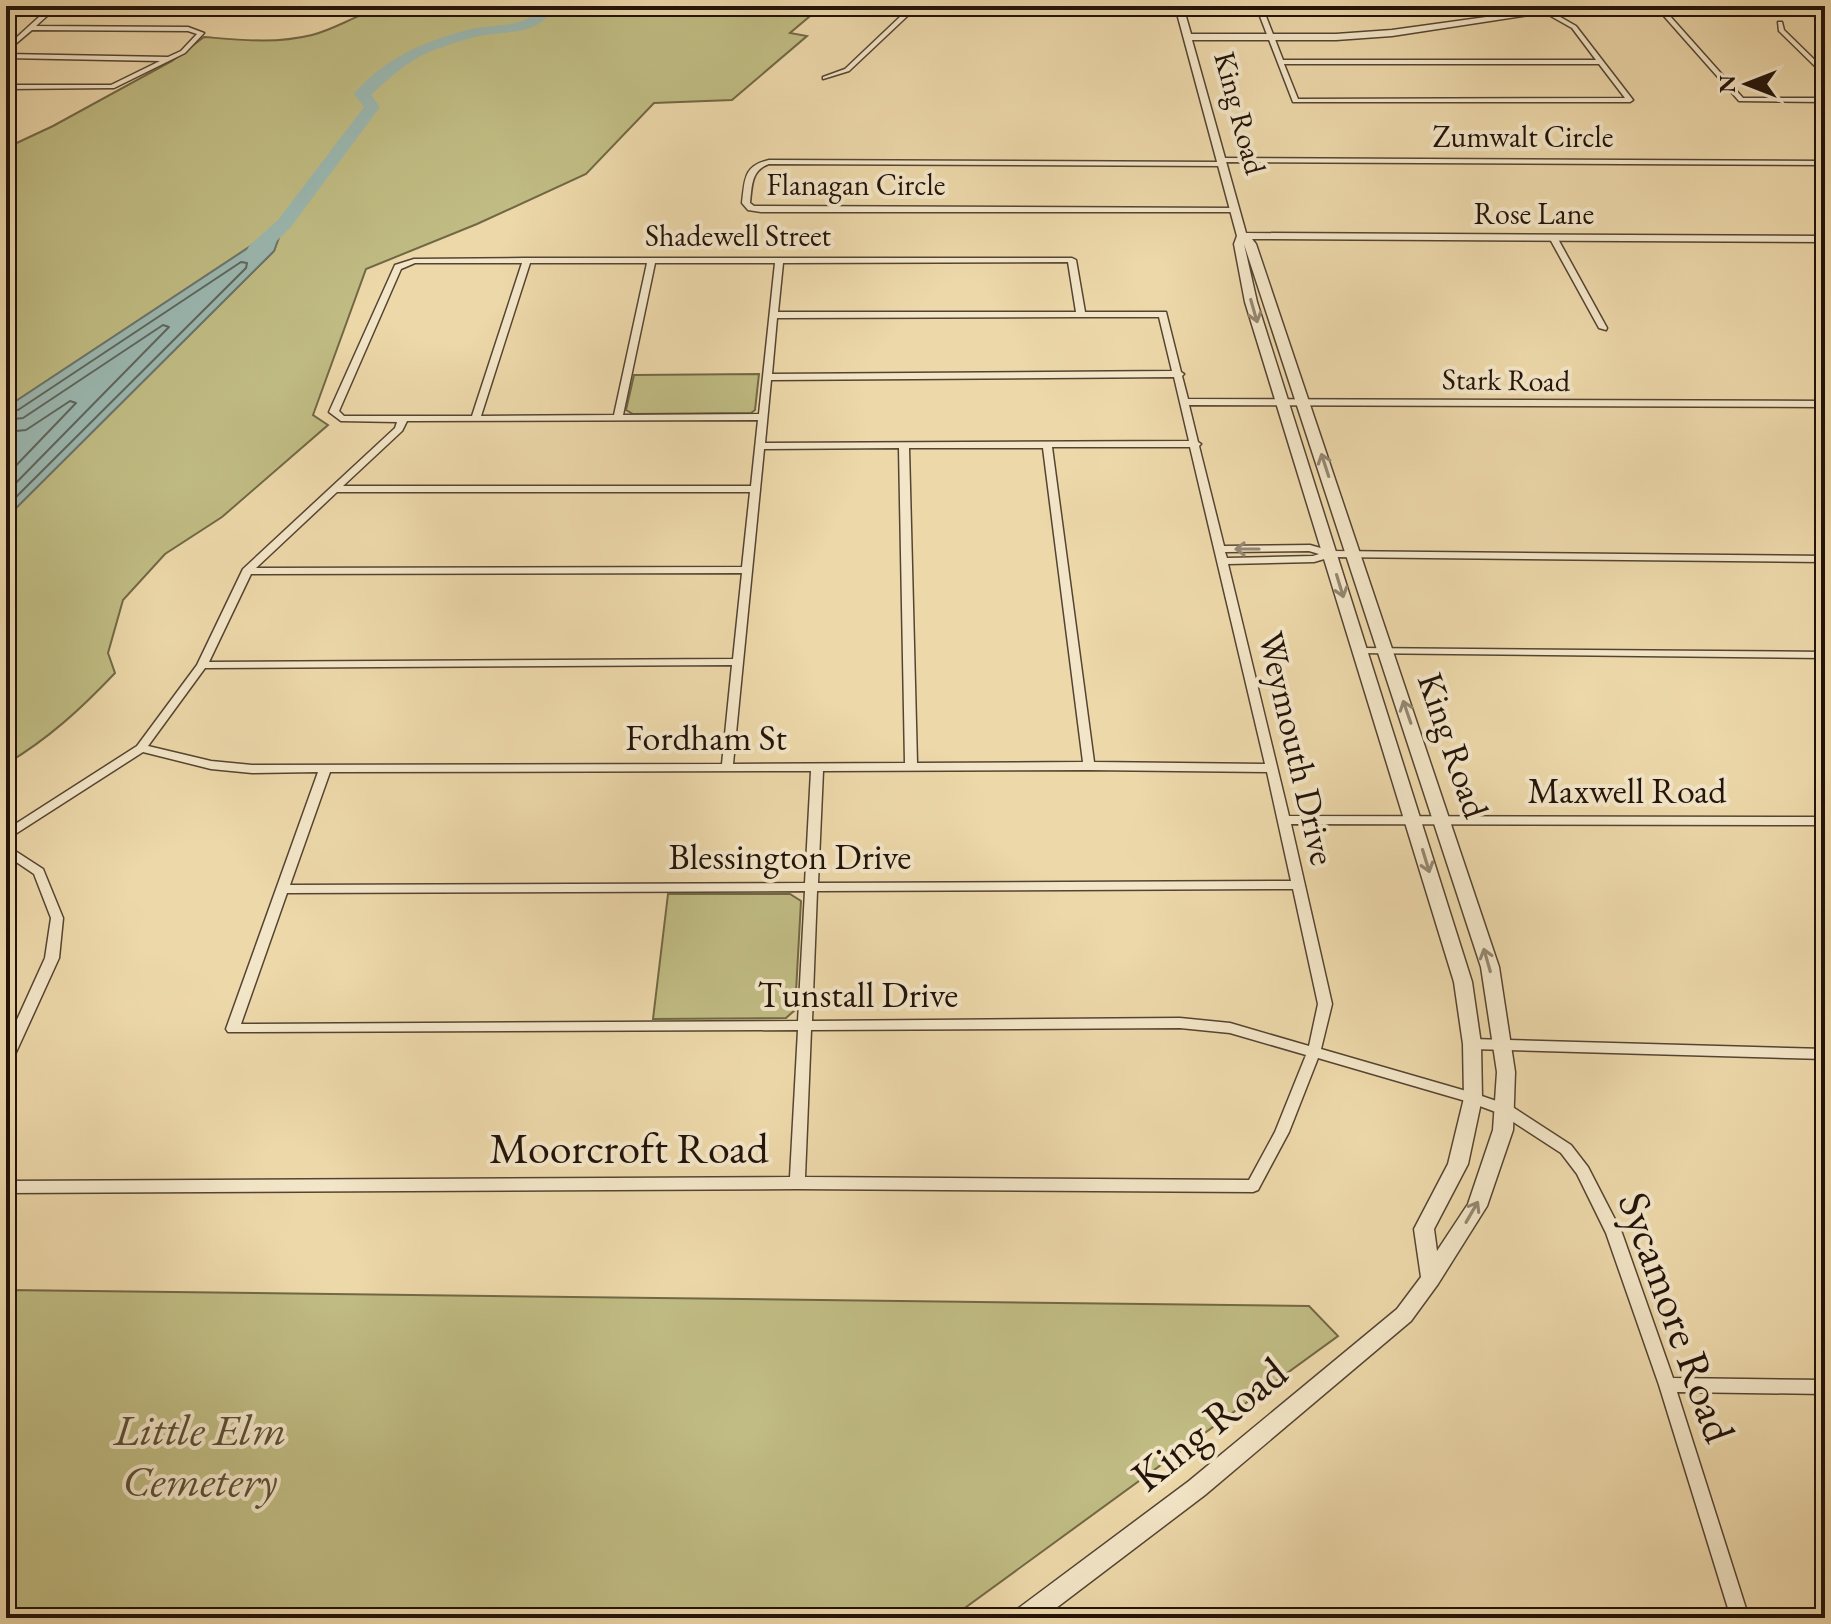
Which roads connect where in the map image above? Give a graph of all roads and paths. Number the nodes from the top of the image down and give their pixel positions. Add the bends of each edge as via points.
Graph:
1 (55, 6) edge
2 (851, 6) edge
3 (915, 6) edge
4 (1179, 6) edge
5 (1259, 6) edge
6 (1583, 6) edge
7 (1658, 6) edge
8 (1734, 6) edge
9 (1540, 8) edge
10 (907, 13) junction
11 (1825, 14) edge
12 (1780, 23) dead end
13 (31, 28) junction
14 (1187, 37) junction
15 (1271, 37) junction
16 (6, 50) edge
17 (6, 56) edge
18 (171, 59) junction
19 (1281, 62) junction
20 (1600, 62) junction
21 (1825, 74) edge
22 (825, 78) dead end
23 (6, 87) edge
24 (1825, 100) edge
25 (1221, 162) junction
26 (1821, 163) edge
27 (1825, 172) edge
28 (1235, 210) junction
29 (1242, 236) junction
30 (1554, 239) junction
31 (1825, 239) edge
32 (527, 260) junction
33 (652, 260) junction
34 (779, 260) junction
35 (774, 315) junction
36 (1081, 315) junction
37 (1603, 328) dead end
38 (1263, 338) junction
39 (1283, 338) junction
40 (1180, 374) junction
41 (767, 377) junction
42 (1305, 401) junction
43 (1187, 402) junction
44 (1283, 402) junction
45 (1825, 404) edge
46 (763, 417) junction
47 (618, 418) junction
48 (403, 419) junction
49 (475, 419) junction
50 (1196, 444) junction
51 (904, 445) junction
52 (1047, 445) junction
53 (760, 446) junction
54 (336, 489) junction
55 (756, 489) junction
56 (1314, 503) junction
57 (1338, 504) junction
58 (1330, 554) junction
59 (1354, 554) junction
60 (1221, 555) junction
61 (1825, 559) edge
62 (747, 570) junction
63 (247, 571) junction
64 (1360, 651) junction
65 (1386, 651) junction
66 (1825, 655) edge
67 (738, 662) junction
68 (202, 665) junction
69 (141, 748) junction
70 (1089, 766) junction
71 (727, 767) junction
72 (817, 767) junction
73 (911, 767) junction
74 (1272, 768) junction
75 (325, 769) junction
76 (1443, 819) junction
77 (1284, 820) junction
78 (1414, 820) junction
79 (1825, 821) edge
80 (6, 836) edge
81 (6, 849) edge
82 (1299, 885) junction
83 (811, 886) junction
84 (281, 889) junction
85 (804, 1024) junction
86 (12, 1033) edge
87 (1472, 1044) junction
88 (1504, 1047) junction
89 (1314, 1052) junction
90 (1825, 1054) edge
91 (6, 1059) edge
92 (1473, 1098) junction
93 (1506, 1110) junction
94 (797, 1183) junction
95 (1253, 1186) joint
96 (6, 1187) edge
97 (1431, 1278) junction
98 (1667, 1385) junction
99 (1825, 1387) edge
100 (1024, 1618) edge
101 (1740, 1618) edge

1 - 13 street
2 - 10 street
3 - 10 street
4 - 14 street, King Road
5 - 15 street
6 - 9 street
7 - 24 street via 1741,100
8 - 11 street
9 - 15 street via 1392,33
9 - 20 street via 1574,27
10 - 22 street via 847,70
12 - 21 street
13 - 16 street
13 - 18 street via 200,31
14 - 15 street
14 - 25 street, King Road
15 - 19 street
17 - 18 street
18 - 23 street via 112,87
19 - 20 street
19 - 20 street via 1295,101 1630,100
25 - 26 street, Zumwalt Circle
25 - 28 street, King Road
25 - 28 street, Flanagan Circle via 769,162 751,169 746,203 761,210
26 - 27 street
28 - 29 street, King Road
29 - 30 street, Rose Lane
29 -> 38 street, King Road via 1239,244
29 - 39 street, King Road via 1251,244
30 - 31 street, Rose Lane
30 - 37 street
32 - 33 street, Shadewell Street
32 - 48 street, Shadewell Street via 398,267 334,412
32 - 49 street
33 - 34 street, Shadewell Street
33 - 47 street
34 - 35 street
34 - 36 street, Shadewell Street via 1072,260
35 - 36 street
35 - 41 street
36 - 40 street, Weymouth Drive via 1163,314
38 - 39 street
38 - 44 street, King Road
39 - 42 street, King Road
40 - 41 street
40 - 43 street, Weymouth Drive
41 - 46 street
42 - 44 street, Stark Road
42 - 45 street, Stark Road
57 -> 42 street, King Road
43 - 44 street, Stark Road
43 - 50 street, Weymouth Drive
44 - 56 street, King Road
46 - 47 street
46 - 53 street
47 - 49 street
48 - 49 street
48 - 54 street via 399,429
50 - 52 street
50 - 60 street, Weymouth Drive
51 - 52 street
51 - 53 street
51 - 73 street
52 - 70 street
53 - 55 street
54 - 55 street
54 - 63 street
55 - 62 street
56 - 57 street
56 - 58 street, King Road
57 - 59 street, King Road
58 - 59 street
58 - 60 street via 1314,559
58 -> 64 street, King Road
59 - 61 street
59 - 65 street, King Road
60 - 74 street, Weymouth Drive
62 - 63 street
62 - 67 street
63 - 68 street
64 - 65 street
64 - 78 street, King Road
65 - 66 street
76 -> 65 street, King Road
67 - 68 street
67 - 71 street
68 - 69 street
69 - 75 street, Fordham St via 237,768
69 - 80 street
70 - 73 street, Fordham St
70 - 74 street, Fordham St
71 - 72 street, Fordham St
71 - 75 street, Fordham St
72 - 73 street, Fordham St
72 - 83 street
74 - 77 street, Weymouth Drive
75 - 84 street
76 - 78 street, Maxwell Road
76 - 79 street, Maxwell Road
88 -> 76 street, King Road via 1490,967
77 - 78 street, Maxwell Road
77 - 82 street, Weymouth Drive
78 -> 87 street, King Road via 1463,982
81 - 86 street via 39,872 57,918 52,958
82 - 83 street, Blessington Drive
82 - 89 street, Weymouth Drive via 1325,1004
83 - 84 street, Blessington Drive
83 - 85 street
84 - 85 street, Tunstall Drive via 233,1029
85 - 89 street, Tunstall Drive via 1180,1023 1230,1028
85 - 94 street
86 - 91 street
87 - 88 street
87 - 92 street, King Road
88 - 90 street
88 - 93 street, King Road
89 - 92 street, Tunstall Drive
89 - 95 street, Weymouth Drive via 1282,1132
92 - 93 street, Sycamore Road
92 - 97 street, King Road via 1458,1164 1424,1229
97 -> 93 street, King Road via 1477,1206
93 - 98 street, Sycamore Road via 1566,1149 1583,1171 1614,1233
94 - 95 street, Moorcroft Road
94 - 96 street, Moorcroft Road
97 - 100 street, King Road via 1404,1315 1197,1488
98 - 99 street
98 - 101 street, Sycamore Road

